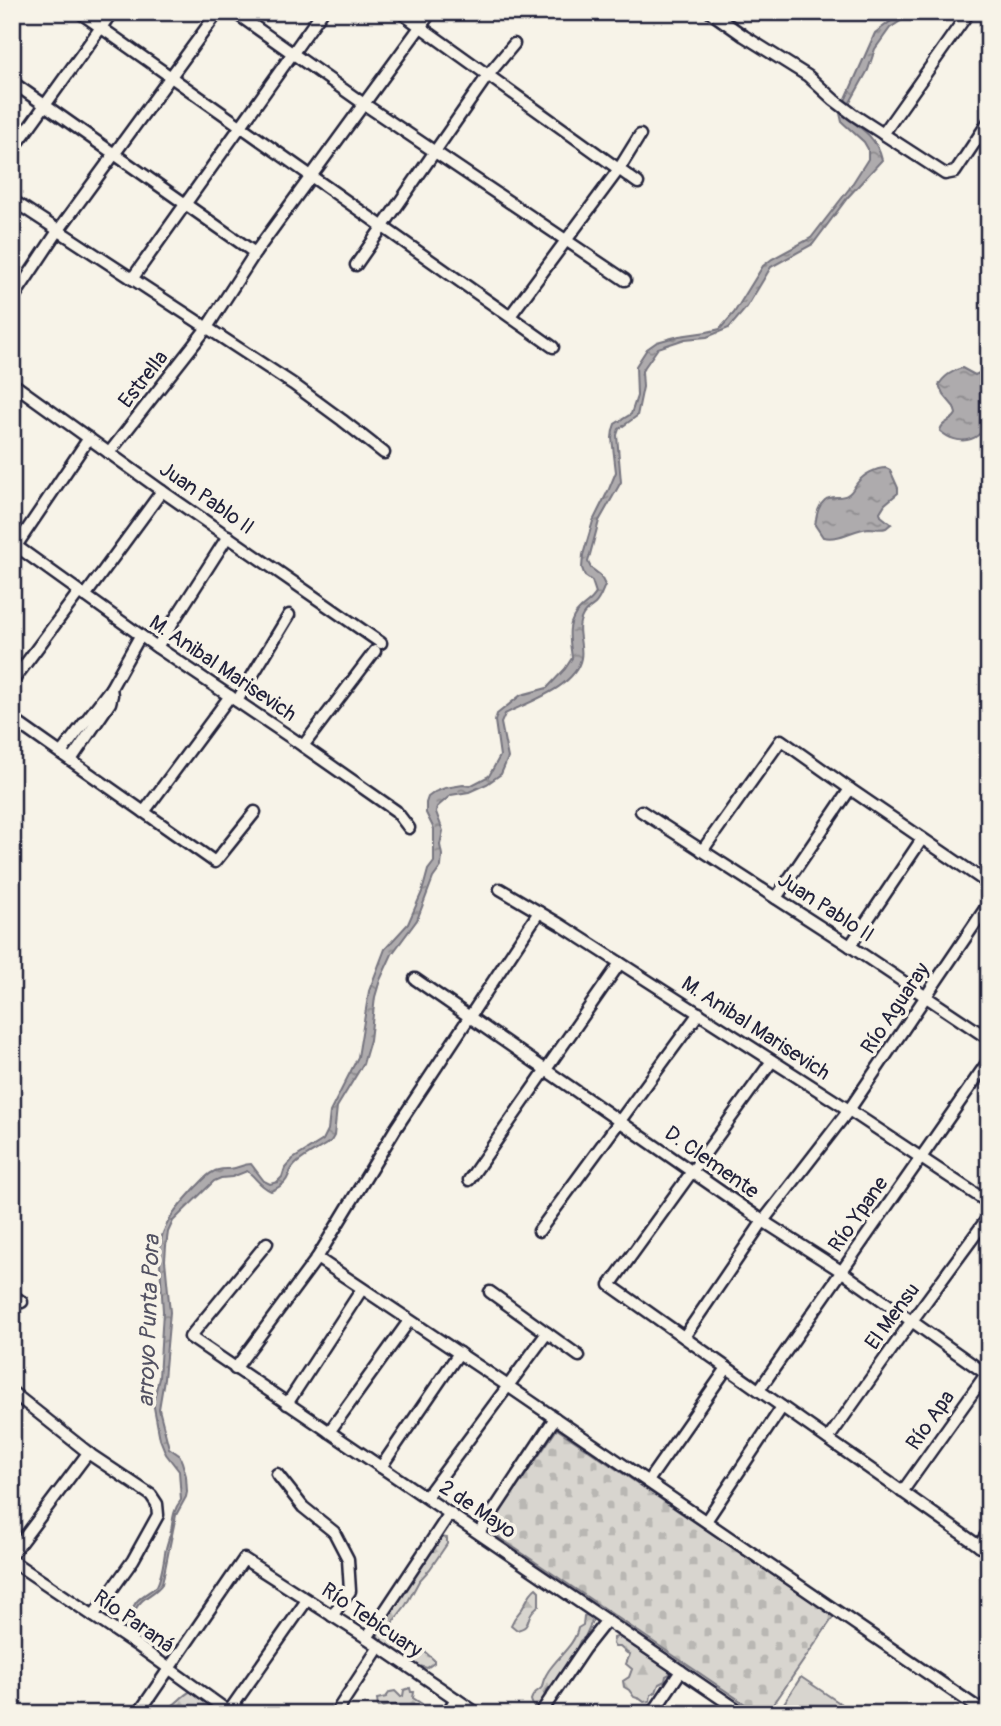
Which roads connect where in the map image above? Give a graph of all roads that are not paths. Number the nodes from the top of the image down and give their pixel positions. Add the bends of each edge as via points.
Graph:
1 (79, 12) edge
2 (112, 12) edge
3 (218, 12) edge
4 (234, 12) edge
5 (322, 12) edge
6 (400, 12) edge
7 (431, 12) edge
8 (710, 12) edge
9 (970, 12) edge
10 (421, 27) junction
11 (100, 28) junction
12 (514, 44) dead end
13 (292, 54) junction
14 (488, 75) junction
15 (170, 77) junction
16 (12, 82) edge
17 (364, 104) junction
18 (45, 105) junction
19 (989, 121) edge
20 (240, 127) junction
21 (883, 134) junction
22 (640, 135) dead end
23 (12, 151) edge
24 (435, 152) junction
25 (114, 155) junction
26 (619, 169) junction
27 (312, 176) junction
28 (638, 183) dead end
29 (12, 200) edge
30 (185, 205) junction
31 (383, 226) junction
32 (58, 231) junction
33 (566, 240) junction
34 (255, 253) junction
35 (356, 264) dead end
36 (132, 279) junction
37 (625, 280) dead end
38 (12, 300) edge
39 (510, 316) junction
40 (206, 328) junction
41 (553, 347) dead end
42 (14, 389) edge
43 (89, 438) junction
44 (109, 453) junction
45 (384, 453) dead end
46 (162, 491) junction
47 (228, 536) junction
48 (14, 547) edge
49 (82, 594) junction
50 (289, 615) dead end
51 (140, 636) junction
52 (157, 647) junction
53 (12, 682) edge
54 (111, 688) junction
55 (234, 699) junction
56 (12, 719) edge
57 (303, 746) junction
58 (61, 752) junction
59 (71, 760) junction
60 (850, 789) junction
61 (641, 811) dead end
62 (144, 812) junction
63 (255, 813) dead end
64 (409, 828) dead end
65 (922, 839) junction
66 (702, 851) junction
67 (989, 884) edge
68 (500, 889) dead end
69 (776, 898) junction
70 (989, 904) edge
71 (539, 912) junction
72 (850, 946) junction
73 (620, 963) junction
74 (415, 979) dead end
75 (927, 996) junction
76 (699, 1013) junction
77 (470, 1017) junction
78 (989, 1039) edge
79 (989, 1060) edge
80 (772, 1061) junction
81 (546, 1070) junction
82 (849, 1110) junction
83 (620, 1121) junction
84 (921, 1158) junction
85 (692, 1172) junction
86 (469, 1180) dead end
87 (989, 1203) edge
88 (989, 1216) edge
89 (764, 1222) junction
90 (539, 1231) dead end
91 (267, 1243) dead end
92 (317, 1258) junction
93 (841, 1271) junction
94 (362, 1289) junction
95 (490, 1292) dead end
96 (12, 1295) edge
97 (22, 1302) dead end
98 (410, 1321) junction
99 (911, 1322) junction
100 (547, 1333) junction
101 (684, 1337) junction
102 (459, 1353) junction
103 (579, 1356) dead end
104 (727, 1368) junction
105 (235, 1369) junction
106 (988, 1373) edge
107 (508, 1385) junction
108 (759, 1390) junction
109 (12, 1392) edge
110 (287, 1404) junction
111 (782, 1407) junction
112 (555, 1418) junction
113 (329, 1432) junction
114 (828, 1439) junction
115 (90, 1454) junction
116 (381, 1467) junction
117 (277, 1474) dead end
118 (648, 1481) junction
119 (902, 1492) junction
120 (426, 1497) junction
121 (450, 1513) junction
122 (706, 1521) junction
123 (989, 1531) edge
124 (479, 1533) junction
125 (979, 1546) junction
126 (989, 1553) edge
127 (12, 1554) edge
128 (12, 1561) edge
129 (307, 1600) junction
130 (93, 1616) junction
131 (332, 1616) junction
132 (607, 1620) junction
133 (367, 1639) junction
134 (379, 1647) junction
135 (169, 1669) junction
136 (681, 1671) junction
137 (456, 1699) junction
138 (989, 1699) edge
139 (980, 1712) edge
140 (229, 1713) edge
141 (138, 1714) edge
142 (335, 1714) edge
143 (446, 1714) edge
144 (478, 1714) edge
145 (540, 1714) edge
146 (652, 1714) edge
147 (744, 1714) edge

1 - 11 street
2 - 11 street
3 - 15 street
4 - 13 street
5 - 13 street
6 - 10 street
7 - 10 street, Estrella
8 - 21 street via 808,76
9 - 21 street
10 - 14 street
10 - 17 street, Estrella
11 - 15 street
11 - 18 street
12 - 14 street
13 - 17 street
13 - 20 street
14 - 24 street
14 - 26 street
15 - 20 street
15 - 25 street
16 - 18 street
17 - 24 street
17 - 27 street, Estrella
18 - 23 street
18 - 25 street
19 - 21 street via 955,172 945,174
20 - 27 street
20 - 30 street
22 - 26 street
24 - 31 street
24 - 33 street
25 - 30 street
25 - 32 street
26 - 28 street
26 - 33 street
27 - 31 street
27 - 34 street, Estrella
29 - 32 street
30 - 34 street
30 - 36 street
31 - 35 street
31 - 39 street
32 - 36 street
32 - 38 street
33 - 37 street
33 - 39 street
34 - 40 street, Estrella
36 - 40 street
39 - 41 street
40 - 44 street, Estrella
40 - 45 street via 293,384
42 - 43 street, Juan Pablo II
43 - 44 street, Juan Pablo II
43 - 48 street
44 - 46 street, Juan Pablo II
46 - 47 street, Juan Pablo II
46 - 49 street
47 - 52 street
47 - 57 street, Juan Pablo II via 378,647
48 - 49 street, M. Anibal Marisevich
49 - 51 street, M. Anibal Marisevich
49 - 53 street
50 - 55 street
51 - 52 street, M. Anibal Marisevich
51 - 54 street
52 - 55 street, M. Anibal Marisevich
54 - 58 street
54 - 59 street via 110,703
55 - 57 street, M. Anibal Marisevich
55 - 62 street
56 - 58 street
57 - 64 street, M. Anibal Marisevich via 396,811
58 - 59 street
59 - 62 street
60 - 65 street
60 - 66 street via 781,740
60 - 69 street
61 - 66 street, Juan Pablo II
62 - 63 street via 215,862
65 - 67 street
65 - 72 street
66 - 69 street, Juan Pablo II
68 - 71 street, M. Anibal Marisevich
69 - 72 street, Juan Pablo II
70 - 75 street, Río Aguaray
71 - 73 street, M. Anibal Marisevich
71 - 77 street
72 - 75 street, Juan Pablo II
73 - 76 street, M. Anibal Marisevich
73 - 81 street
74 - 77 street, D. Clemente
75 - 78 street, Juan Pablo II
75 - 82 street, Río Aguaray
76 - 80 street, M. Anibal Marisevich
76 - 83 street
77 - 81 street, D. Clemente
77 - 92 street
79 - 84 street, Río Ypane
80 - 82 street, M. Anibal Marisevich
80 - 85 street
81 - 83 street, D. Clemente
81 - 86 street
82 - 84 street, M. Anibal Marisevich
82 - 89 street, Río Aguaray
83 - 85 street, D. Clemente
83 - 90 street
84 - 87 street, M. Anibal Marisevich
84 - 93 street, Río Ypane
85 - 89 street, D. Clemente
85 - 101 street via 610,1285
88 - 99 street, El Mensu
89 - 93 street, D. Clemente
89 - 101 street, Río Aguaray
91 - 105 street, 2 de Mayo via 190,1337
92 - 94 street
92 - 105 street
93 - 99 street, D. Clemente
93 - 108 street, Río Ypane
94 - 98 street
94 - 110 street
95 - 100 street
96 - 97 street
98 - 102 street
98 - 113 street
99 - 106 street, D. Clemente
99 - 114 street, El Mensu
100 - 103 street
100 - 107 street
101 - 104 street
102 - 107 street
102 - 116 street
104 - 108 street
104 - 118 street
105 - 110 street, 2 de Mayo
106 - 119 street, Río Apa
107 - 112 street
107 - 120 street
108 - 111 street
109 - 115 street
110 - 113 street, 2 de Mayo
111 - 114 street
111 - 122 street
112 - 118 street
112 - 124 street
113 - 116 street, 2 de Mayo
114 - 119 street
115 - 127 street
115 - 130 street via 150,1495 158,1516
116 - 120 street, 2 de Mayo
117 - 131 street via 303,1507 334,1532 348,1559 350,1591
118 - 122 street
119 - 125 street
120 - 121 street, 2 de Mayo
121 - 124 street, 2 de Mayo
121 - 133 street
122 - 139 street
123 - 125 street
124 - 132 street, 2 de Mayo
125 - 126 street
128 - 130 street, Río Paraná
129 - 131 street, Río Tebicuary
129 - 135 street, Río Tebicuary via 244,1559
129 - 140 street
130 - 135 street, Río Paraná
131 - 133 street, Río Tebicuary
132 - 136 street, 2 de Mayo
132 - 145 street
133 - 134 street, Río Tebicuary
134 - 137 street, Río Tebicuary
134 - 142 street
135 - 140 street, Río Paraná
135 - 141 street
136 - 146 street
136 - 147 street, 2 de Mayo
137 - 143 street
137 - 144 street, Río Tebicuary
138 - 139 street

